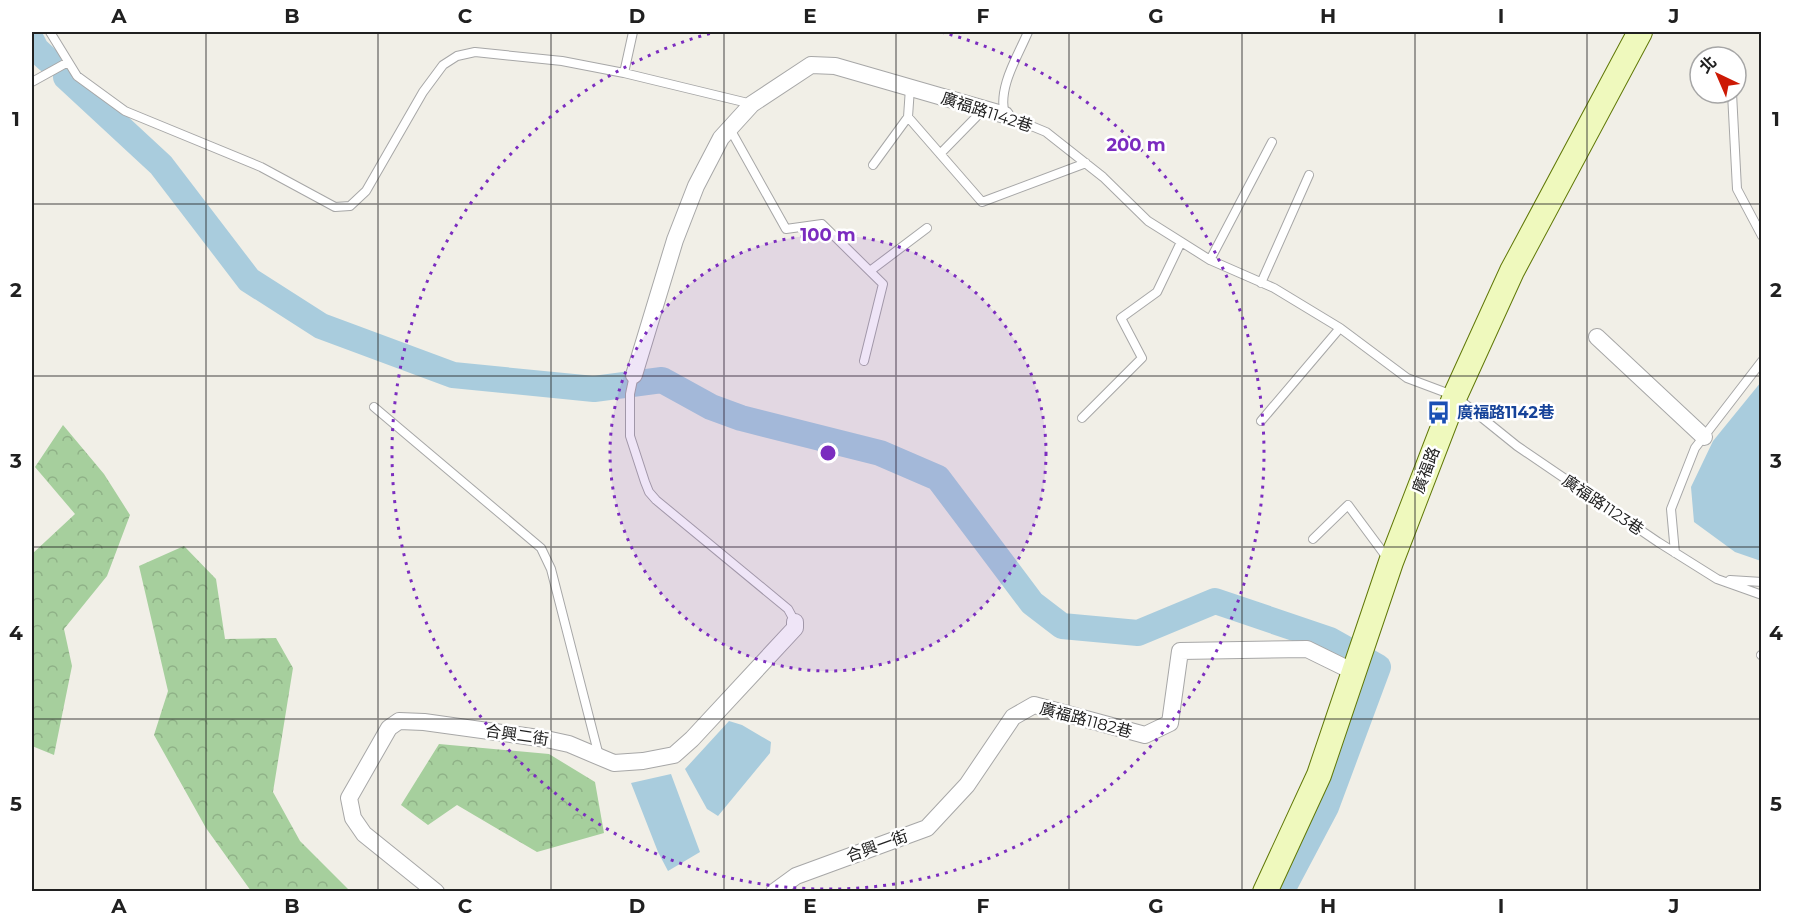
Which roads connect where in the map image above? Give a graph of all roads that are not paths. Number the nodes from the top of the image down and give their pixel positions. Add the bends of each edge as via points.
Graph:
1 (50, 32) edge
2 (633, 32) edge
3 (1028, 32) edge
4 (1640, 32) edge
5 (68, 62) junction
6 (624, 73) junction
7 (32, 82) edge
8 (910, 88) junction
9 (752, 104) junction
10 (1733, 105) edge
11 (984, 109) junction
12 (1005, 115) junction
13 (908, 117) junction
14 (730, 129) junction
15 (1272, 142) dead end
16 (940, 154) junction
17 (1086, 163) junction
18 (873, 165) dead end
19 (1309, 175) dead end
20 (927, 228) dead end
21 (1761, 236) edge
22 (1181, 242) junction
23 (1210, 261) junction
24 (870, 271) junction
25 (1261, 283) junction
26 (1341, 328) junction
27 (1597, 337) dead end
28 (864, 361) dead end
29 (1761, 361) edge
30 (634, 375) joint
31 (1455, 396) junction
32 (374, 406) dead end
33 (1082, 418) dead end
34 (1261, 421) dead end
35 (1704, 436) junction
36 (1312, 539) dead end
37 (1675, 553) junction
38 (1391, 562) junction
39 (1717, 579) junction
40 (1761, 582) edge
41 (1761, 595) edge
42 (795, 622) joint
43 (1354, 672) junction
44 (599, 757) junction
45 (967, 785) joint
46 (436, 891) edge
47 (774, 891) edge
48 (1265, 891) edge

1 - 5 lane
2 - 6 lane
3 - 12 lane via 1010,75 1002,105
4 - 31 street, 廣福路 via 1512,271
5 - 6 lane via 77,76 125,111 261,167 335,207 350,206 366,191 423,92 443,65 457,56 475,52 562,61
5 - 7 lane
6 - 9 lane
8 - 9 street, 廣福路1142巷 via 835,66 811,65
8 - 11 street, 廣福路1142巷
8 - 13 lane
9 - 14 street, 廣福路1142巷
10 - 21 lane via 1737,189
11 - 12 street, 廣福路1142巷
11 - 16 lane
12 - 17 lane, 廣福路1142巷 via 1046,132
13 - 16 lane
13 - 18 lane
14 - 24 lane via 786,229 822,224
14 - 30 street, 廣福路1142巷 via 721,138 696,186 675,240
15 - 23 lane
16 - 17 lane via 982,202
17 - 22 lane, 廣福路1142巷 via 1148,221
19 - 25 lane
20 - 24 lane
22 - 23 lane, 廣福路1142巷
22 - 33 lane via 1157,292 1121,318 1142,358
23 - 25 lane, 廣福路1142巷
24 - 28 lane via 883,284
25 - 26 lane, 廣福路1142巷
26 - 31 lane, 廣福路1142巷 via 1407,378
26 - 34 lane
27 - 35 street
29 - 35 lane
30 - 42 lane via 630,436 649,492 788,609
31 - 37 lane, 廣福路1123巷 via 1517,446
31 - 38 street, 廣福路
32 - 44 lane via 541,548 551,569
35 - 37 lane via 1695,448 1671,509
36 - 38 lane via 1348,505
37 - 39 lane, 廣福路1123巷
38 - 43 street, 廣福路
39 - 40 lane
39 - 41 lane, 廣福路1123巷
42 - 44 street, 合興二街 via 795,628 674,755 614,763
43 - 45 street, 廣福路1182巷 via 1307,649 1180,651 1170,723 1145,735 1034,705 1013,717
43 - 48 street, 廣福路 via 1319,775
44 - 46 street, 合興二街 via 546,739 424,722 399,721 388,728 349,798 353,818 370,839
45 - 47 street, 合興一街 via 927,828 796,876

